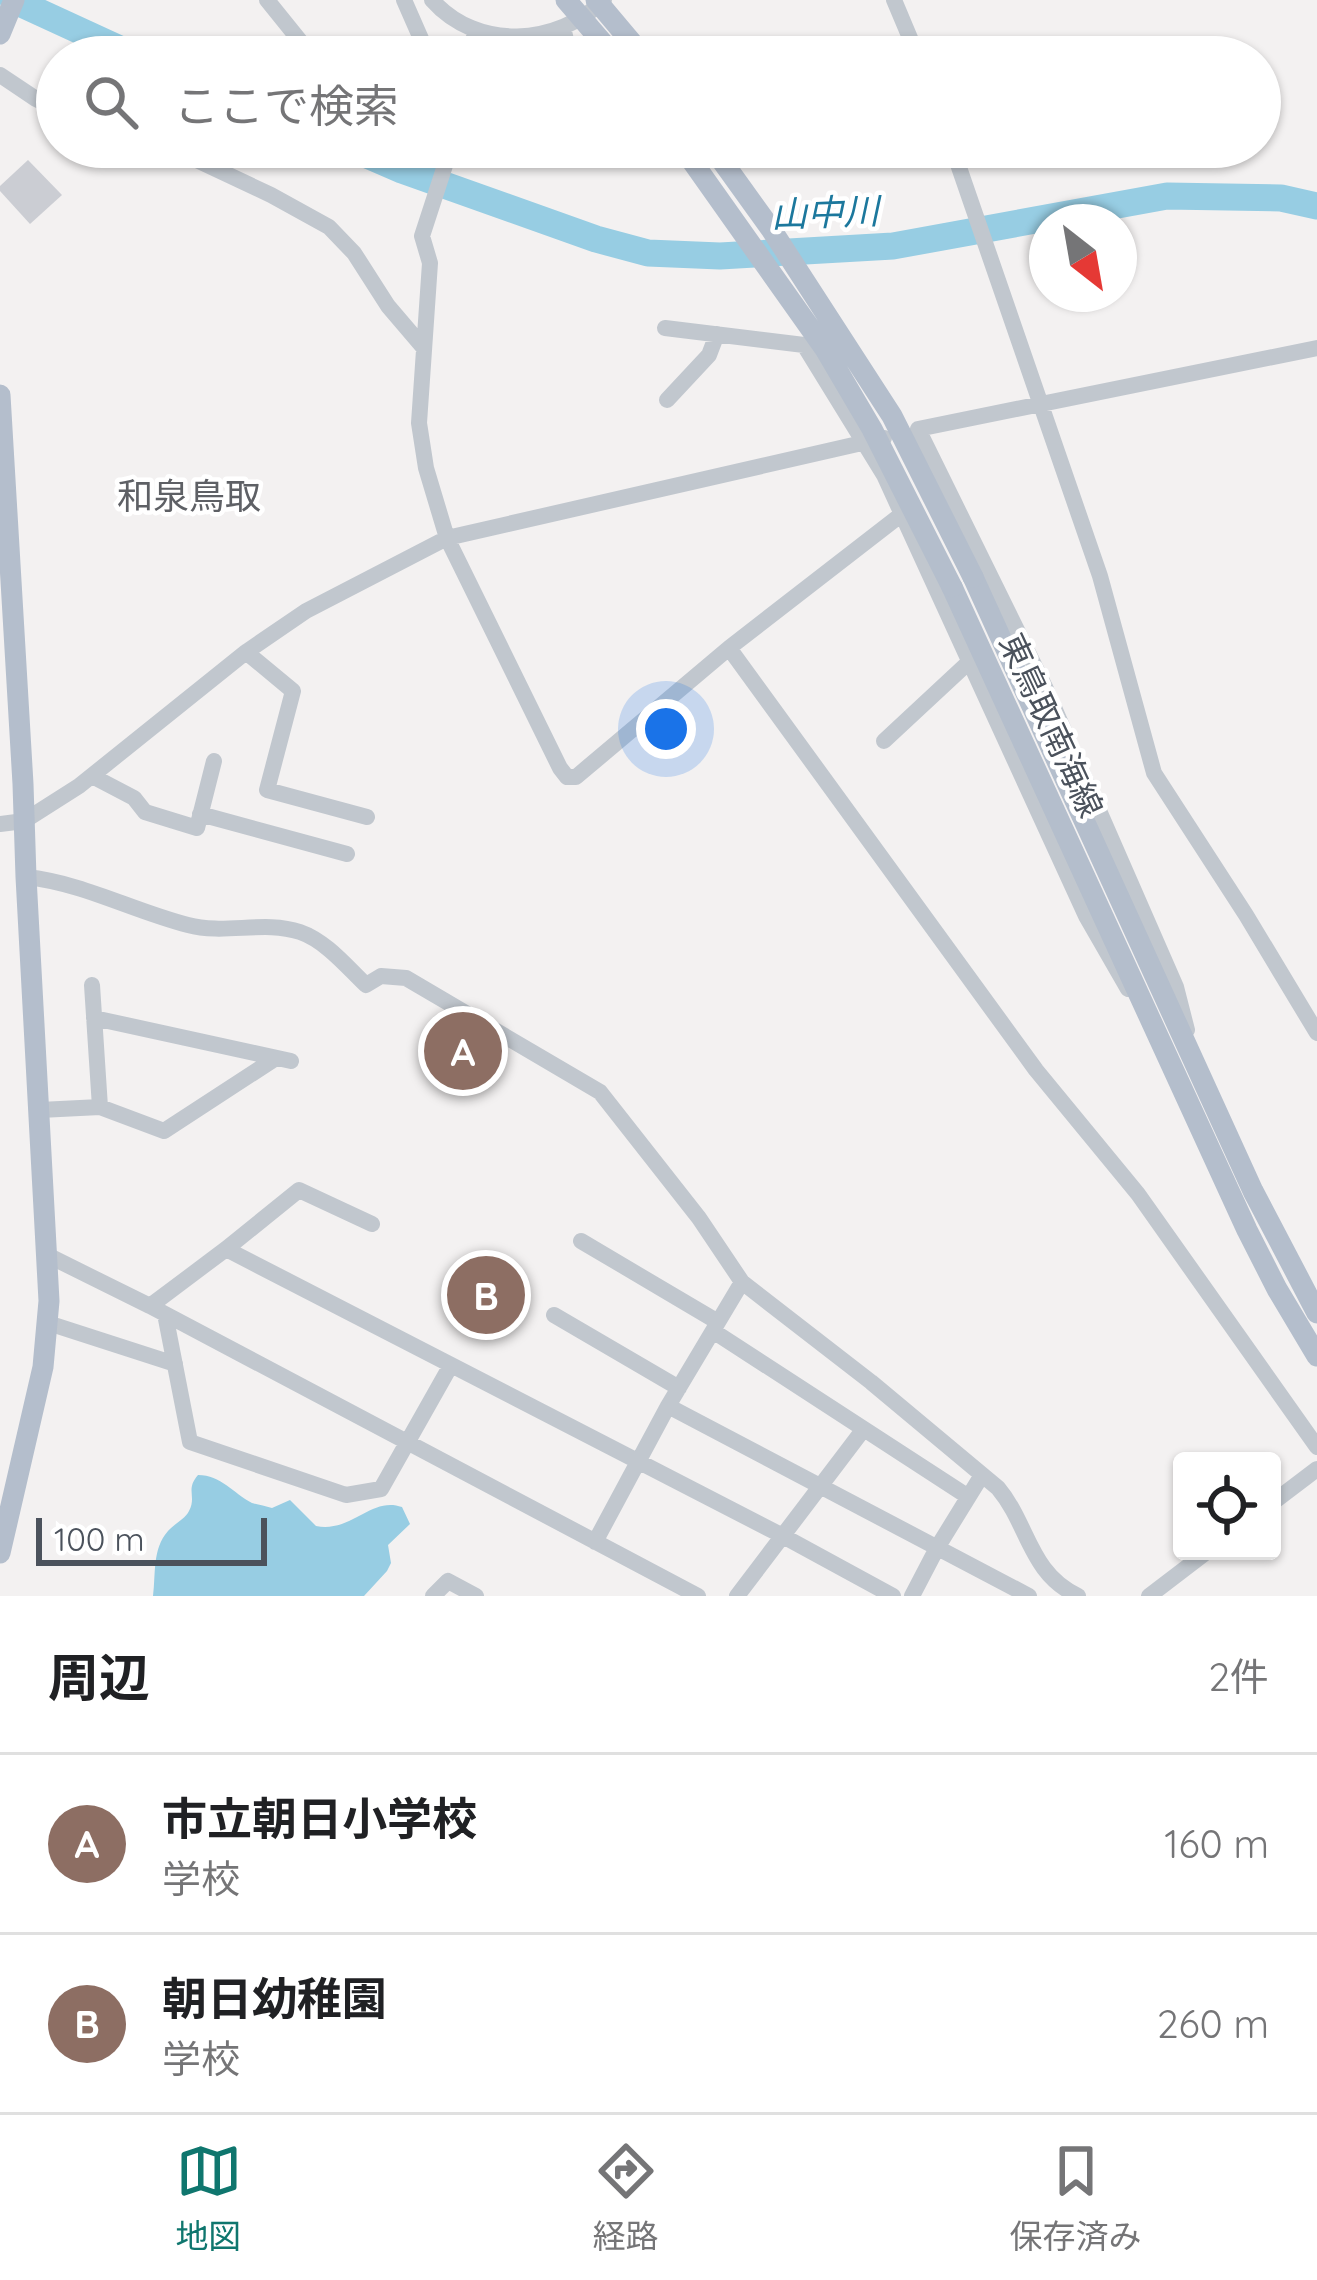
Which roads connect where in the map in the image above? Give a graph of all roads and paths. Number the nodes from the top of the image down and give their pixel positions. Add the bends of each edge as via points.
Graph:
1 (14, 0) edge
2 (267, 0) edge
3 (404, 0) edge
4 (432, 0) edge
5 (566, 0) edge
6 (600, 0) edge
7 (894, 0) edge
8 (563, 27) junction
9 (477, 31) junction
10 (0, 34) edge
11 (296, 36) edge
12 (420, 36) edge
13 (475, 36) edge
14 (565, 36) edge
15 (596, 36) edge
16 (628, 36) edge
17 (909, 36) edge
18 (0, 75) edge
19 (36, 96) edge
20 (214, 168) edge
21 (443, 168) edge
22 (697, 168) edge
23 (727, 168) edge
24 (960, 168) edge
25 (665, 328) dead end
26 (717, 334) junction
27 (422, 347) junction
28 (1317, 348) edge
29 (0, 395) edge
30 (667, 400) dead end
31 (1040, 405) junction
32 (917, 429) junction
33 (865, 442) junction
34 (902, 514) junction
35 (446, 538) junction
36 (962, 582) junction
37 (729, 648) junction
38 (246, 652) junction
39 (970, 661) junction
40 (884, 741) dead end
41 (214, 761) dead end
42 (92, 776) junction
43 (200, 814) junction
44 (367, 817) dead end
45 (24, 821) junction
46 (0, 824) edge
47 (347, 854) dead end
48 (26, 878) junction
49 (92, 985) dead end
50 (94, 1018) junction
51 (1317, 1034) edge
52 (1161, 1041) junction
53 (1195, 1066) junction
54 (100, 1107) junction
55 (40, 1110) junction
56 (372, 1225) dead end
57 (580, 1241) dead end
58 (226, 1250) junction
59 (47, 1255) junction
60 (742, 1282) junction
61 (157, 1310) junction
62 (1317, 1313) edge
63 (554, 1316) dead end
64 (48, 1323) junction
65 (715, 1326) junction
66 (1317, 1355) edge
67 (175, 1364) junction
68 (451, 1365) junction
69 (679, 1388) junction
70 (668, 1406) junction
71 (862, 1430) junction
72 (407, 1442) junction
73 (1317, 1448) edge
74 (638, 1462) junction
75 (1317, 1469) edge
76 (982, 1475) junction
77 (820, 1488) junction
78 (967, 1496) junction
79 (1281, 1496) edge
80 (6, 1498) edge
81 (781, 1535) junction
82 (595, 1542) junction
83 (937, 1548) junction
84 (0, 1553) edge
85 (1196, 1560) edge
86 (433, 1596) edge
87 (476, 1596) edge
88 (698, 1596) edge
89 (737, 1596) edge
90 (893, 1596) edge
91 (912, 1596) edge
92 (1029, 1596) edge
93 (1078, 1596) edge
94 (1149, 1596) edge

1 - 10 main road
2 - 11 street
3 - 12 street
4 - 9 street
5 - 15 main road, bridge
6 - 8 street
6 - 16 main road, bridge
7 - 17 street
8 - 9 street via 530,36
8 - 14 street
9 - 13 street
18 - 19 street
20 - 27 street via 328,227
21 - 27 street via 422,236 430,262
22 - 36 main road, 東鳥取南海線, bridge via 825,349
23 - 36 main road, 東鳥取南海線, bridge via 892,416
24 - 31 street
25 - 26 street
26 - 30 street via 709,355
26 - 33 street via 804,345
27 - 35 street via 419,423
28 - 31 street
29 - 45 main road
31 - 32 street
31 - 51 street via 1100,576 1154,773
32 - 33 street
32 - 53 street via 1133,884 1177,987
33 - 34 street
33 - 35 street
34 - 37 street
34 - 39 street
35 - 37 street via 567,777
35 - 38 street
36 - 52 main road, 東鳥取南海線
36 - 53 main road, 東鳥取南海線
37 - 73 street via 1036,1070 1138,1194
38 - 42 street
38 - 44 street via 293,691 267,790
39 - 40 street
39 - 52 street via 1086,916
41 - 43 street
42 - 43 street via 145,812 197,828
42 - 45 street
43 - 47 street
45 - 46 street
45 - 48 main road
48 - 55 main road
48 - 60 street via 56,880 192,926 304,933 366,985 381,976 406,978 600,1092
49 - 50 street
50 - 54 street
50 - 54 street via 284,1059 164,1131
52 - 66 main road, 東鳥取南海線 via 1267,1270
53 - 62 main road, 東鳥取南海線
54 - 55 street
55 - 59 main road
56 - 58 street via 299,1190
57 - 65 street
58 - 61 street
58 - 68 street
59 - 61 street
59 - 64 main road
60 - 65 street
60 - 76 street
61 - 67 street
61 - 72 street
63 - 69 street
64 - 67 street
64 - 80 main road
65 - 69 street
65 - 71 street
67 - 72 street via 190,1442 212,1450 346,1495 381,1489
68 - 72 street
68 - 74 street
69 - 70 street
70 - 74 street
70 - 77 street
71 - 77 street
71 - 78 street
72 - 82 street
74 - 81 street
74 - 82 street
75 - 79 street
76 - 78 street
76 - 93 street via 1013,1506 1038,1562
77 - 81 street
77 - 83 street
78 - 83 street
80 - 84 main road
81 - 89 street
81 - 90 street
82 - 88 street
83 - 91 street
83 - 92 street
85 - 94 street
86 - 87 street via 448,1581

